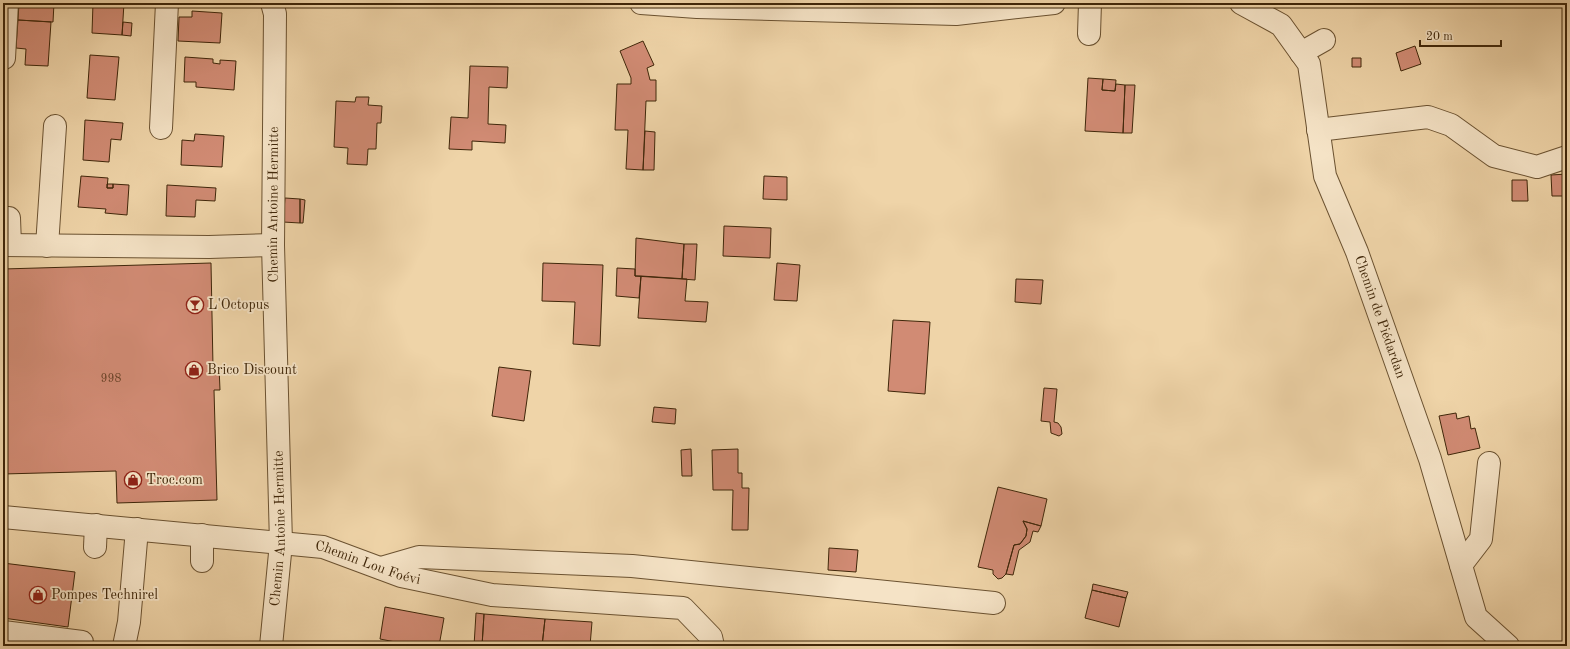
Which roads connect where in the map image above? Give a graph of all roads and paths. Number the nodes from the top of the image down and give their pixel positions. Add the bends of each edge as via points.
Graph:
1 (7, 3) edge
2 (167, 3) edge
3 (272, 3) edge
4 (641, 3) edge
5 (1054, 3) edge
6 (1090, 3) edge
7 (1241, 3) edge
8 (698, 5) edge
9 (1089, 34) dead end
10 (1324, 40) dead end
11 (1301, 52) junction
12 (4, 58) dead end
13 (55, 126) dead end
14 (161, 128) dead end
15 (1318, 130) junction
16 (1567, 157) edge
17 (9, 218) dead end
18 (6, 245) edge
19 (273, 245) junction
20 (47, 246) junction
21 (1489, 463) dead end
22 (3, 517) edge
23 (137, 529) junction
24 (202, 536) junction
25 (282, 543) junction
26 (202, 561) dead end
27 (1461, 565) junction
28 (381, 568) junction
29 (994, 603) dead end
30 (3, 632) edge
31 (1506, 645) edge
32 (82, 646) edge
33 (124, 646) edge
34 (271, 646) edge
35 (713, 646) edge

1 - 12 street
2 - 14 street
3 - 19 street, Chemin Antoine Hermitte via 275,14
4 - 8 street
5 - 8 street via 956,14
6 - 9 street
7 - 11 street, Chemin de Piédardan via 1281,25
10 - 11 street
11 - 15 street, Chemin de Piédardan via 1309,64
13 - 20 street
15 - 16 street via 1428,117 1451,125 1494,156 1537,168
15 - 27 street, Chemin de Piédardan via 1325,176 1357,252 1430,459
17 - 18 street
18 - 20 street
19 - 20 street via 209,247 72,238
19 - 25 street, Chemin Antoine Hermitte
21 - 27 street via 1481,539
22 - 23 street, Chemin Lou Foévi via 95,536
23 - 24 street, Chemin Lou Foévi
23 - 33 street via 129,622
24 - 25 street, Chemin Lou Foévi
24 - 26 street
25 - 28 street, Chemin Lou Foévi via 323,547
25 - 34 street, Chemin Antoine Hermitte
27 - 31 street, Chemin de Piédardan via 1476,617
28 - 29 street via 420,557 632,566
28 - 35 street, Chemin Lou Foévi via 401,576 492,595 683,608 711,637
30 - 32 street via 82,642

